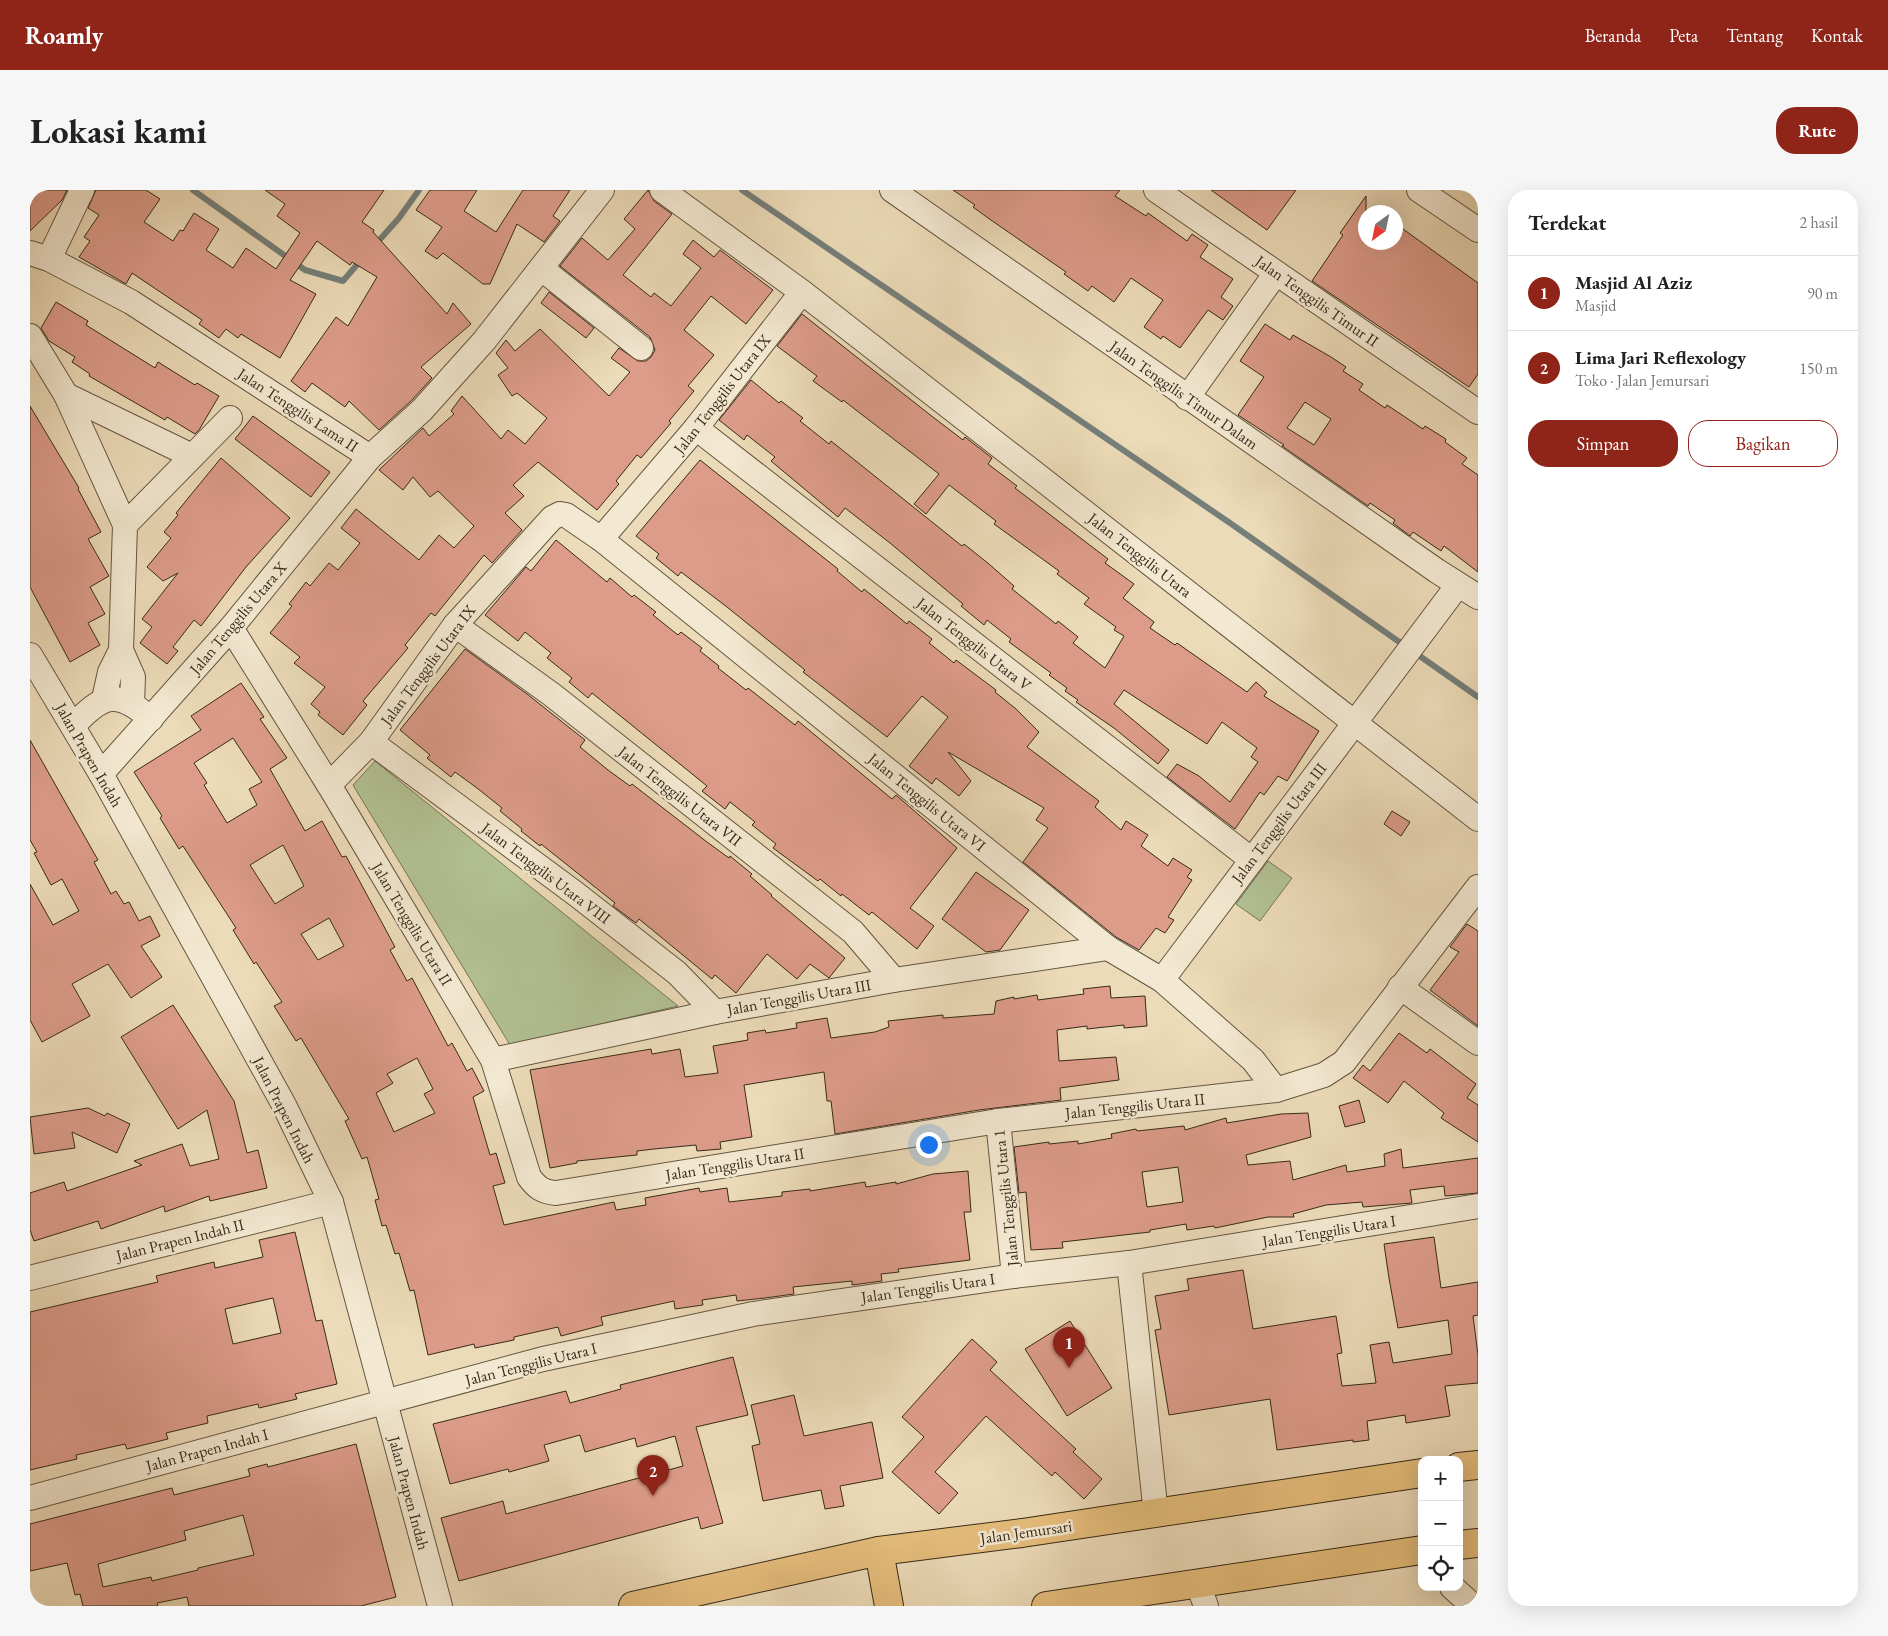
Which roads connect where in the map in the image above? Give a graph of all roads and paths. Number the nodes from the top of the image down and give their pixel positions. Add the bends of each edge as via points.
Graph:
1 (82, 190) edge
2 (602, 190) edge
3 (662, 190) edge
4 (892, 190) edge
5 (1156, 190) edge
6 (1419, 190) edge
7 (1478, 230) edge
8 (40, 256) edge
9 (542, 269) junction
10 (1276, 272) junction
11 (802, 292) junction
12 (30, 336) edge
13 (641, 348) dead end
14 (66, 394) junction
15 (1187, 398) junction
16 (1478, 412) edge
17 (230, 418) dead end
18 (696, 428) junction
19 (192, 456) junction
20 (370, 457) junction
21 (574, 519) joint
22 (125, 524) junction
23 (601, 540) junction
24 (1458, 585) junction
25 (1478, 597) edge
26 (455, 624) junction
27 (232, 628) junction
28 (121, 650) junction
29 (30, 655) edge
30 (104, 699) junction
31 (132, 704) junction
32 (151, 719) junction
33 (1356, 722) junction
34 (73, 726) junction
35 (371, 742) junction
36 (101, 774) junction
37 (328, 785) junction
38 (1478, 819) edge
39 (1252, 860) junction
40 (1478, 887) edge
41 (1108, 948) junction
42 (894, 980) junction
43 (1162, 980) junction
44 (1400, 987) junction
45 (715, 1012) junction
46 (1478, 1043) edge
47 (493, 1060) junction
48 (1276, 1090) junction
49 (998, 1121) junction
50 (331, 1202) junction
51 (1478, 1206) edge
52 (1129, 1263) junction
53 (1014, 1276) junction
54 (30, 1278) edge
55 (385, 1402) junction
56 (1478, 1465) edge
57 (1463, 1467) edge
58 (1418, 1474) edge
59 (30, 1498) edge
60 (1156, 1514) junction
61 (1478, 1543) edge
62 (1463, 1545) edge
63 (879, 1551) junction
64 (1418, 1554) edge
65 (1456, 1591) edge
66 (1201, 1594) edge
67 (440, 1606) edge
68 (633, 1606) edge
69 (889, 1606) edge
70 (1046, 1606) edge
71 (1473, 1606) edge

1 - 8 street
2 - 9 street, Jalan Tenggilis Lama II
3 - 11 street, Jalan Tenggilis Utara
4 - 15 street, Jalan Tenggilis Timur Dalam
5 - 10 street, Jalan Tenggilis Timur II
6 - 7 street
8 - 20 street, Jalan Tenggilis Lama II via 131,302
9 - 13 street
9 - 20 street, Jalan Tenggilis Lama II via 422,410
10 - 15 street
10 - 16 street, Jalan Tenggilis Timur II
11 - 18 street, Jalan Tenggilis Utara IX
11 - 33 street, Jalan Tenggilis Utara
12 - 14 street
14 - 19 street
14 - 22 street
15 - 24 street, Jalan Tenggilis Timur Dalam
17 - 19 street
18 - 23 street, Jalan Tenggilis Utara IX
18 - 39 street, Jalan Tenggilis Utara V
19 - 22 street
20 - 27 street, Jalan Tenggilis Utara X
21 - 23 street, Jalan Tenggilis Utara VI
21 - 26 street, Jalan Tenggilis Utara IX via 560,514 552,518
22 - 28 street
23 - 41 street, Jalan Tenggilis Utara VI
24 - 25 street, Jalan Tenggilis Timur Dalam
24 - 33 street, Jalan Tenggilis Utara III
26 - 35 street, Jalan Tenggilis Utara IX
26 - 42 street, Jalan Tenggilis Utara VII via 551,694 853,932
27 - 32 street, Jalan Tenggilis Utara X
27 - 37 street, Jalan Tenggilis Utara II
28 - 30 street via 108,676
28 - 31 street via 133,677
29 - 34 street, Jalan Prapen Indah
30 - 31 street
30 - 34 street via 94,704
31 - 32 street
32 - 36 street, Jalan Tenggilis Utara X
33 - 38 street, Jalan Tenggilis Utara
33 - 39 street, Jalan Tenggilis Utara III
34 - 36 street, Jalan Prapen Indah
35 - 37 street, Jalan Tenggilis Utara IX
35 - 45 street, Jalan Tenggilis Utara VIII via 677,973
36 - 50 street, Jalan Prapen Indah via 284,1105
37 - 47 street, Jalan Tenggilis Utara II
39 - 43 street, Jalan Tenggilis Utara III
40 - 44 street, Jalan Tenggilis Utara II
41 - 42 street, Jalan Tenggilis Utara III
41 - 43 street, Jalan Tenggilis Utara VI
42 - 45 street, Jalan Tenggilis Utara III
43 - 48 street, Jalan Tenggilis Utara VI via 1254,1060
44 - 46 street
44 - 48 street, Jalan Tenggilis Utara II via 1344,1062 1324,1075
45 - 47 street, Jalan Tenggilis Utara III
47 - 49 street, Jalan Tenggilis Utara II via 529,1177 539,1188 556,1194
48 - 49 street, Jalan Tenggilis Utara II
49 - 53 street, Jalan Tenggilis Utara 1
50 - 54 street, Jalan Prapen Indah II
50 - 55 street, Jalan Prapen Indah
51 - 52 street, Jalan Tenggilis Utara I
52 - 53 street, Jalan Tenggilis Utara I
52 - 60 street
53 - 55 street, Jalan Tenggilis Utara I via 753,1314 543,1359
55 - 59 street, Jalan Prapen Indah I
55 - 67 street, Jalan Prapen Indah
56 - 57 main road
58 - 60 main road, Jalan Jemursari
60 - 63 main road, Jalan Jemursari
61 - 62 main road
63 - 68 main road, Jalan Jemursari
63 - 69 main road
64 - 66 main road
65 - 71 street
66 - 70 main road

